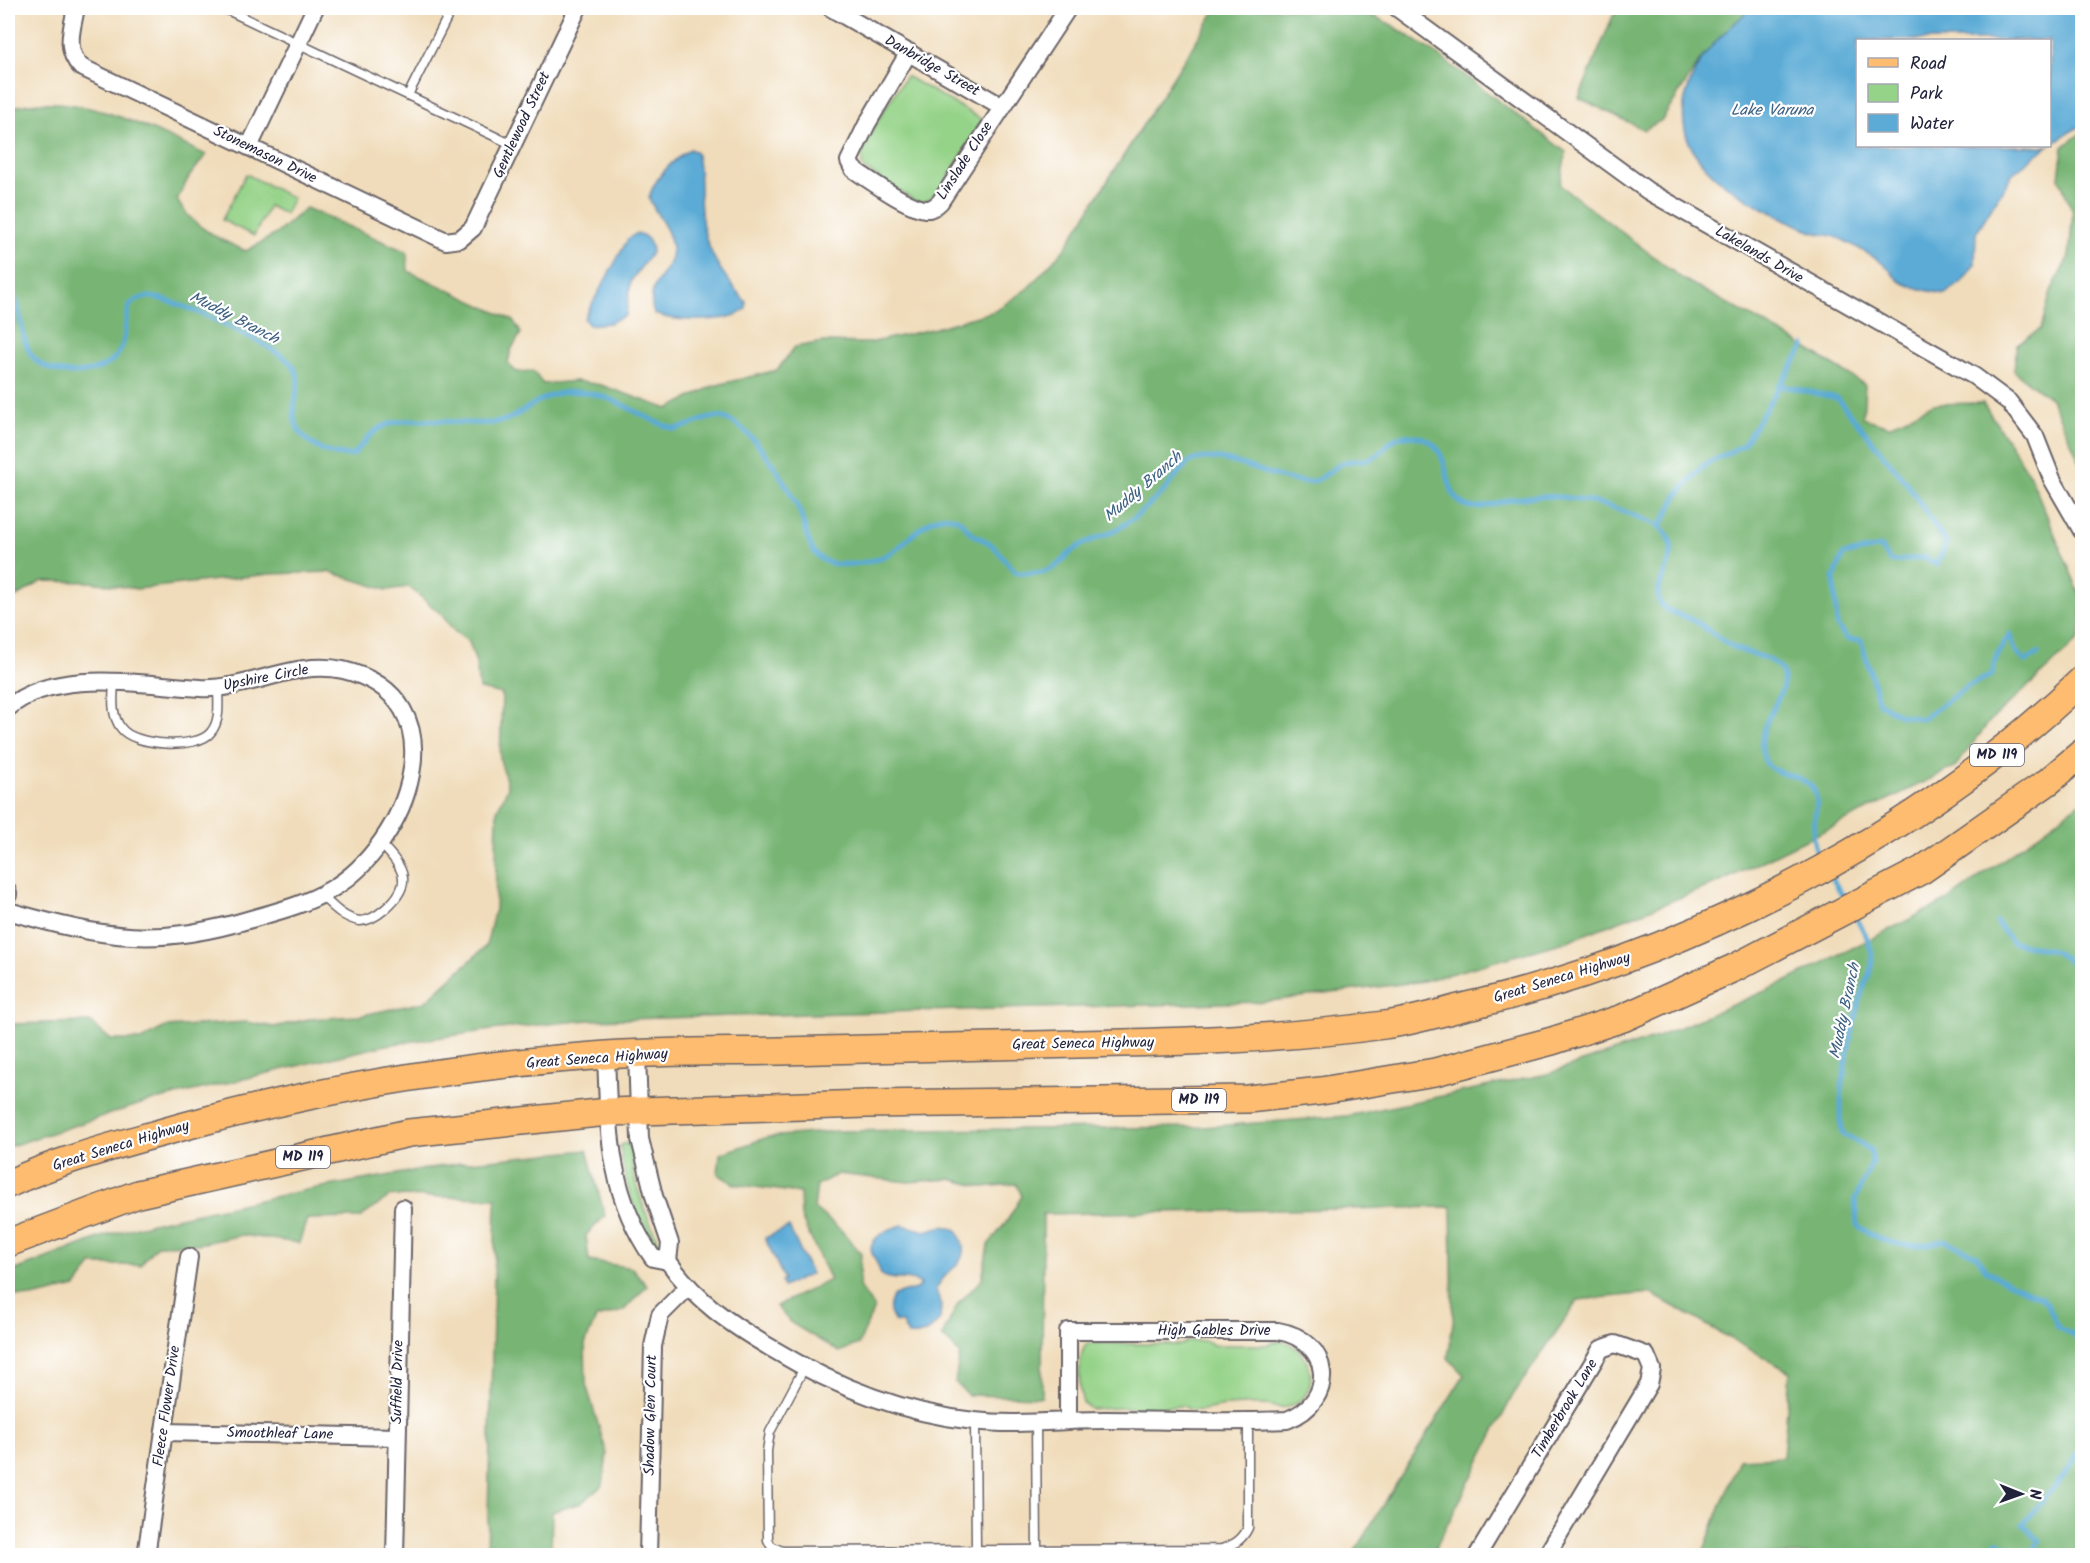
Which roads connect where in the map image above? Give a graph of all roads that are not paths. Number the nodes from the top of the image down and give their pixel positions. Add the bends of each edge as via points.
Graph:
1 (76, 8) edge
2 (223, 8) edge
3 (315, 8) edge
4 (452, 8) edge
5 (578, 8) edge
6 (831, 8) edge
7 (1067, 8) edge
8 (1397, 8) edge
9 (297, 44) junction
10 (909, 52) junction
11 (408, 95) junction
12 (1001, 106) junction
13 (513, 145) junction
14 (249, 147) junction
15 (460, 239) joint
16 (2082, 531) edge
17 (2082, 680) edge
18 (114, 683) junction
19 (218, 687) junction
20 (8, 708) edge
21 (2082, 753) edge
22 (381, 844) junction
23 (321, 894) junction
24 (8, 911) edge
25 (637, 1054) junction
26 (606, 1055) junction
27 (640, 1111) junction
28 (608, 1112) junction
29 (8, 1184) edge
30 (403, 1208) dead end
31 (8, 1243) edge
32 (189, 1257) dead end
33 (668, 1261) junction
34 (687, 1288) junction
35 (804, 1368) junction
36 (1068, 1420) junction
37 (975, 1421) junction
38 (1248, 1421) junction
39 (1036, 1422) junction
40 (164, 1432) junction
41 (397, 1437) junction
42 (976, 1550) junction
43 (1037, 1550) junction
44 (146, 1556) edge
45 (395, 1556) edge
46 (648, 1556) edge
47 (1478, 1556) edge
48 (1546, 1556) edge

1 - 14 street, Stonemason Drive via 70,45 74,60 81,67
2 - 9 lane
3 - 9 street
4 - 11 lane
5 - 13 street, Gentlewood Street
6 - 10 street, Danbridge Street
7 - 12 street
8 - 16 street, Lakelands Drive via 1648,191 1974,376 2009,402 2035,436 2052,479
9 - 11 lane
9 - 14 street
10 - 12 street, Danbridge Street
10 - 12 street, Linslade Close via 849,161 859,173 904,200 922,209 931,209 940,202
11 - 13 lane
13 - 15 street, Gentlewood Street via 473,228
14 - 15 street, Stonemason Drive via 446,241
17 - 25 main road, Great Seneca Highway / MD 119 via 2002,752 1903,820 1730,918 1630,958 1521,993 1391,1024 1250,1040
18 - 19 street, Upshire Circle
18 - 19 lane via 114,713 125,733 138,740 171,742 199,741 212,732 218,716
18 - 20 street, Upshire Circle via 77,682 43,689
19 - 22 street, Upshire Circle via 299,670 342,670 374,681 393,697 405,715 413,739 414,765 397,817
21 - 27 main road, MD 119 via 2049,781 1922,870 1736,967 1623,1018 1435,1072 1248,1099
22 - 23 street, Upshire Circle via 347,879
22 - 23 lane via 397,861 404,878 399,894 380,913 366,920 353,919
23 - 24 street, Upshire Circle via 234,925 152,938 75,930
25 - 26 main road, Great Seneca Highway / MD 119
25 - 27 street
26 - 28 street, High Gables Drive
26 - 29 main road, Great Seneca Highway / MD 119 via 364,1084 246,1109 128,1142
27 - 28 main road, MD 119
27 - 33 street via 640,1139 670,1243
28 - 31 main road, MD 119 via 409,1133 138,1194
28 - 33 street, High Gables Drive via 617,1184 627,1216 653,1258
30 - 41 street, Suffield Drive
32 - 40 street, Fleece Flower Drive
33 - 34 street, High Gables Drive
34 - 35 street, High Gables Drive via 745,1333
34 - 46 street, Shadow Glen Court via 660,1315 653,1346
35 - 37 street, High Gables Drive via 878,1400
35 - 42 lane via 770,1432 767,1451 771,1546 782,1551
36 - 38 street, High Gables Drive
36 - 38 street, High Gables Drive via 1068,1331 1267,1331 1288,1333 1303,1340 1321,1362 1318,1395 1308,1409 1287,1420
36 - 39 street, High Gables Drive
37 - 39 street, High Gables Drive
37 - 42 lane
38 - 43 lane via 1248,1528 1234,1545 1222,1549
39 - 43 lane
40 - 41 street, Smoothleaf Lane
40 - 44 street, Fleece Flower Drive
41 - 45 street, Suffield Drive
42 - 43 lane
47 - 48 street, Timberbrook Lane via 1601,1349 1615,1344 1646,1355 1652,1369 1649,1384

